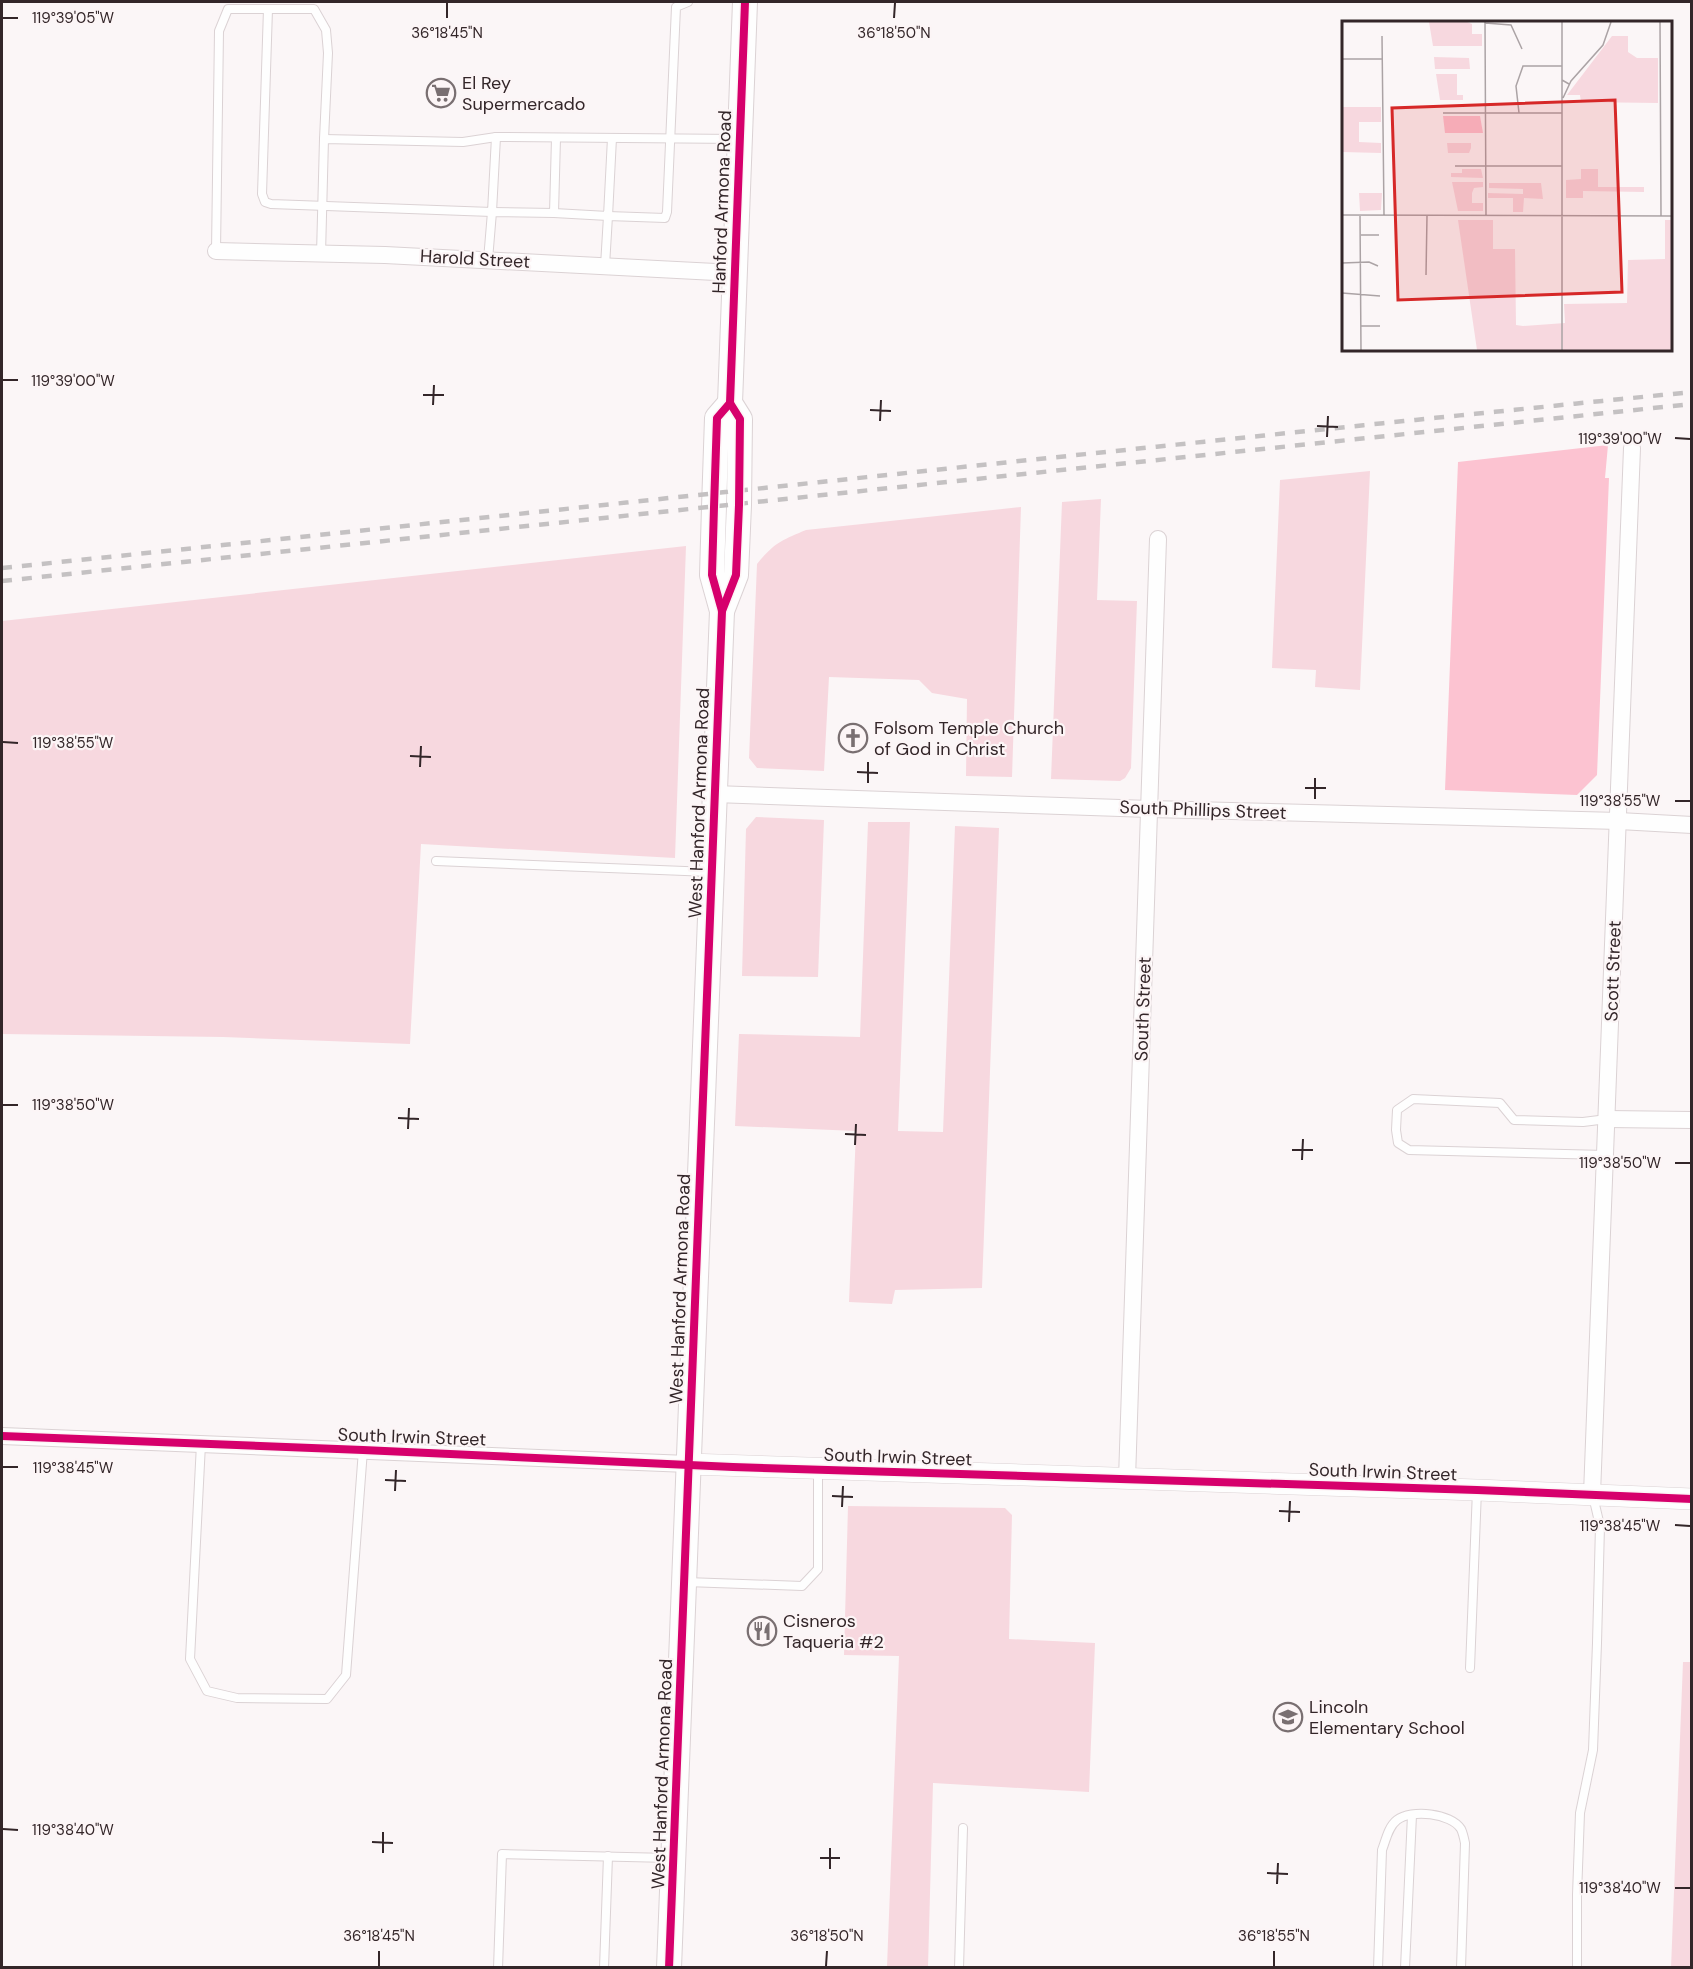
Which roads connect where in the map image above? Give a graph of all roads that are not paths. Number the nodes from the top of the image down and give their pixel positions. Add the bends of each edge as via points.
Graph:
1 (688, 2) edge
2 (744, 2) edge
3 (268, 9) junction
4 (496, 137) junction
5 (556, 138) junction
6 (612, 138) junction
7 (670, 138) junction
8 (324, 139) junction
9 (740, 139) junction
10 (322, 206) junction
11 (492, 212) junction
12 (554, 213) junction
13 (608, 216) junction
14 (216, 251) joint
15 (321, 254) junction
16 (488, 260) junction
17 (605, 266) junction
18 (735, 273) junction
19 (1632, 448) dead end
20 (1158, 539) dead end
21 (722, 611) joint
22 (714, 794) junction
23 (1150, 809) junction
24 (1618, 821) junction
25 (1692, 825) edge
26 (436, 861) dead end
27 (711, 872) junction
28 (1607, 1119) junction
29 (1692, 1120) edge
30 (1606, 1155) junction
31 (2, 1436) edge
32 (201, 1444) junction
33 (363, 1449) junction
34 (688, 1464) junction
35 (818, 1469) junction
36 (1127, 1479) junction
37 (1477, 1490) junction
38 (1592, 1494) junction
39 (1689, 1498) edge
40 (684, 1581) junction
41 (1470, 1668) dead end
42 (1412, 1815) junction
43 (963, 1828) dead end
44 (608, 1856) junction
45 (673, 1858) junction
46 (498, 1968) edge
47 (604, 1968) edge
48 (669, 1968) edge
49 (959, 1968) edge
50 (1378, 1968) edge
51 (1405, 1968) edge
52 (1461, 1968) edge
53 (1577, 1968) edge

1 - 7 lane via 676,7
2 - 9 main road, Hanford Armona Road
3 - 8 lane via 314,9 326,30
3 - 10 lane via 262,194 265,202 271,204
3 - 14 lane via 228,9 219,31
4 - 5 lane
4 - 8 lane via 463,142
4 - 11 lane
5 - 6 lane
5 - 12 lane
6 - 7 lane
6 - 13 lane
7 - 9 lane
7 - 13 lane via 665,218
8 - 10 lane
9 - 18 main road, Hanford Armona Road
10 - 11 lane
10 - 15 lane
11 - 12 lane
11 - 16 lane
12 - 13 lane
13 - 17 lane
14 - 15 street, Harold Street
15 - 16 street, Harold Street
16 - 17 street, Harold Street
17 - 18 street, Harold Street
18 - 21 main road, Hanford Armona Road via 730,403 740,419 739,505 736,575
19 - 24 street, Scott Street
20 - 23 street, South Street
21 - 22 main road, West Hanford Armona Road
22 - 23 street, South Phillips Street
22 - 27 main road, West Hanford Armona Road
23 - 24 street, South Phillips Street
23 - 36 street, South Street
24 - 25 street, South Phillips Street
24 - 28 street, Scott Street
26 - 27 lane
27 - 34 main road, West Hanford Armona Road
28 - 29 street
28 - 30 street, Scott Street
28 - 30 lane via 1514,1120 1500,1103 1413,1099 1397,1110 1396,1130 1398,1143 1410,1150
30 - 38 street, Scott Street
31 - 32 street, South Irwin Street
32 - 33 street, South Irwin Street
32 - 33 lane via 190,1659 207,1691 237,1698 327,1699 346,1675
33 - 34 street, South Irwin Street
34 - 35 street, South Irwin Street
34 - 40 main road, West Hanford Armona Road
35 - 36 street, South Irwin Street
35 - 40 lane via 818,1569 802,1586
36 - 37 street, South Irwin Street
37 - 38 street, South Irwin Street
37 - 41 lane
38 - 39 street, South Irwin Street
38 - 53 lane via 1600,1526 1597,1631 1593,1750 1580,1813
40 - 45 main road, West Hanford Armona Road
42 - 50 lane via 1394,1822 1383,1850
42 - 51 lane
42 - 52 lane via 1444,1816 1462,1830 1465,1842
43 - 49 lane
44 - 45 lane
44 - 46 lane via 502,1854
44 - 47 lane
45 - 48 main road, West Hanford Armona Road

